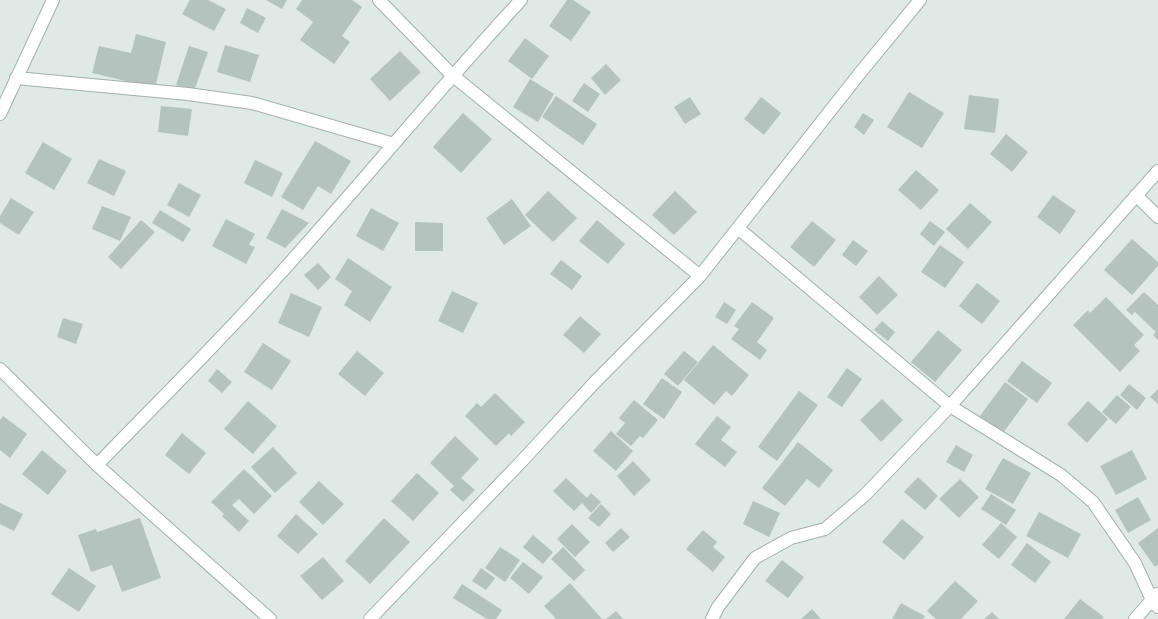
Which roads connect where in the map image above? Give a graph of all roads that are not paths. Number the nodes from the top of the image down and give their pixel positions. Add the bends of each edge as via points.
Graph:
1 (53, 0) edge
2 (379, 0) edge
3 (521, 0) edge
4 (920, 0) edge
5 (452, 75) junction
6 (16, 78) junction
7 (0, 114) edge
8 (394, 144) junction
9 (1158, 171) edge
10 (1136, 195) junction
11 (1158, 217) edge
12 (738, 228) junction
13 (700, 276) junction
14 (0, 369) edge
15 (950, 406) junction
16 (97, 465) junction
17 (1156, 600) edge
18 (270, 619) edge
19 (370, 619) edge
20 (712, 619) edge
21 (1135, 619) edge

1 - 6 street
2 - 5 street
3 - 5 street
4 - 12 street
5 - 8 street
5 - 13 street
6 - 7 street
6 - 8 street via 188,94 252,103
8 - 16 street via 267,288
9 - 10 street
10 - 11 street
10 - 15 street
12 - 13 street
12 - 15 street
13 - 19 street via 595,382
14 - 16 street
15 - 17 street via 1061,475 1093,502 1135,563
15 - 20 street via 865,495 825,529 790,538 755,558 718,607
16 - 18 street
17 - 21 street

